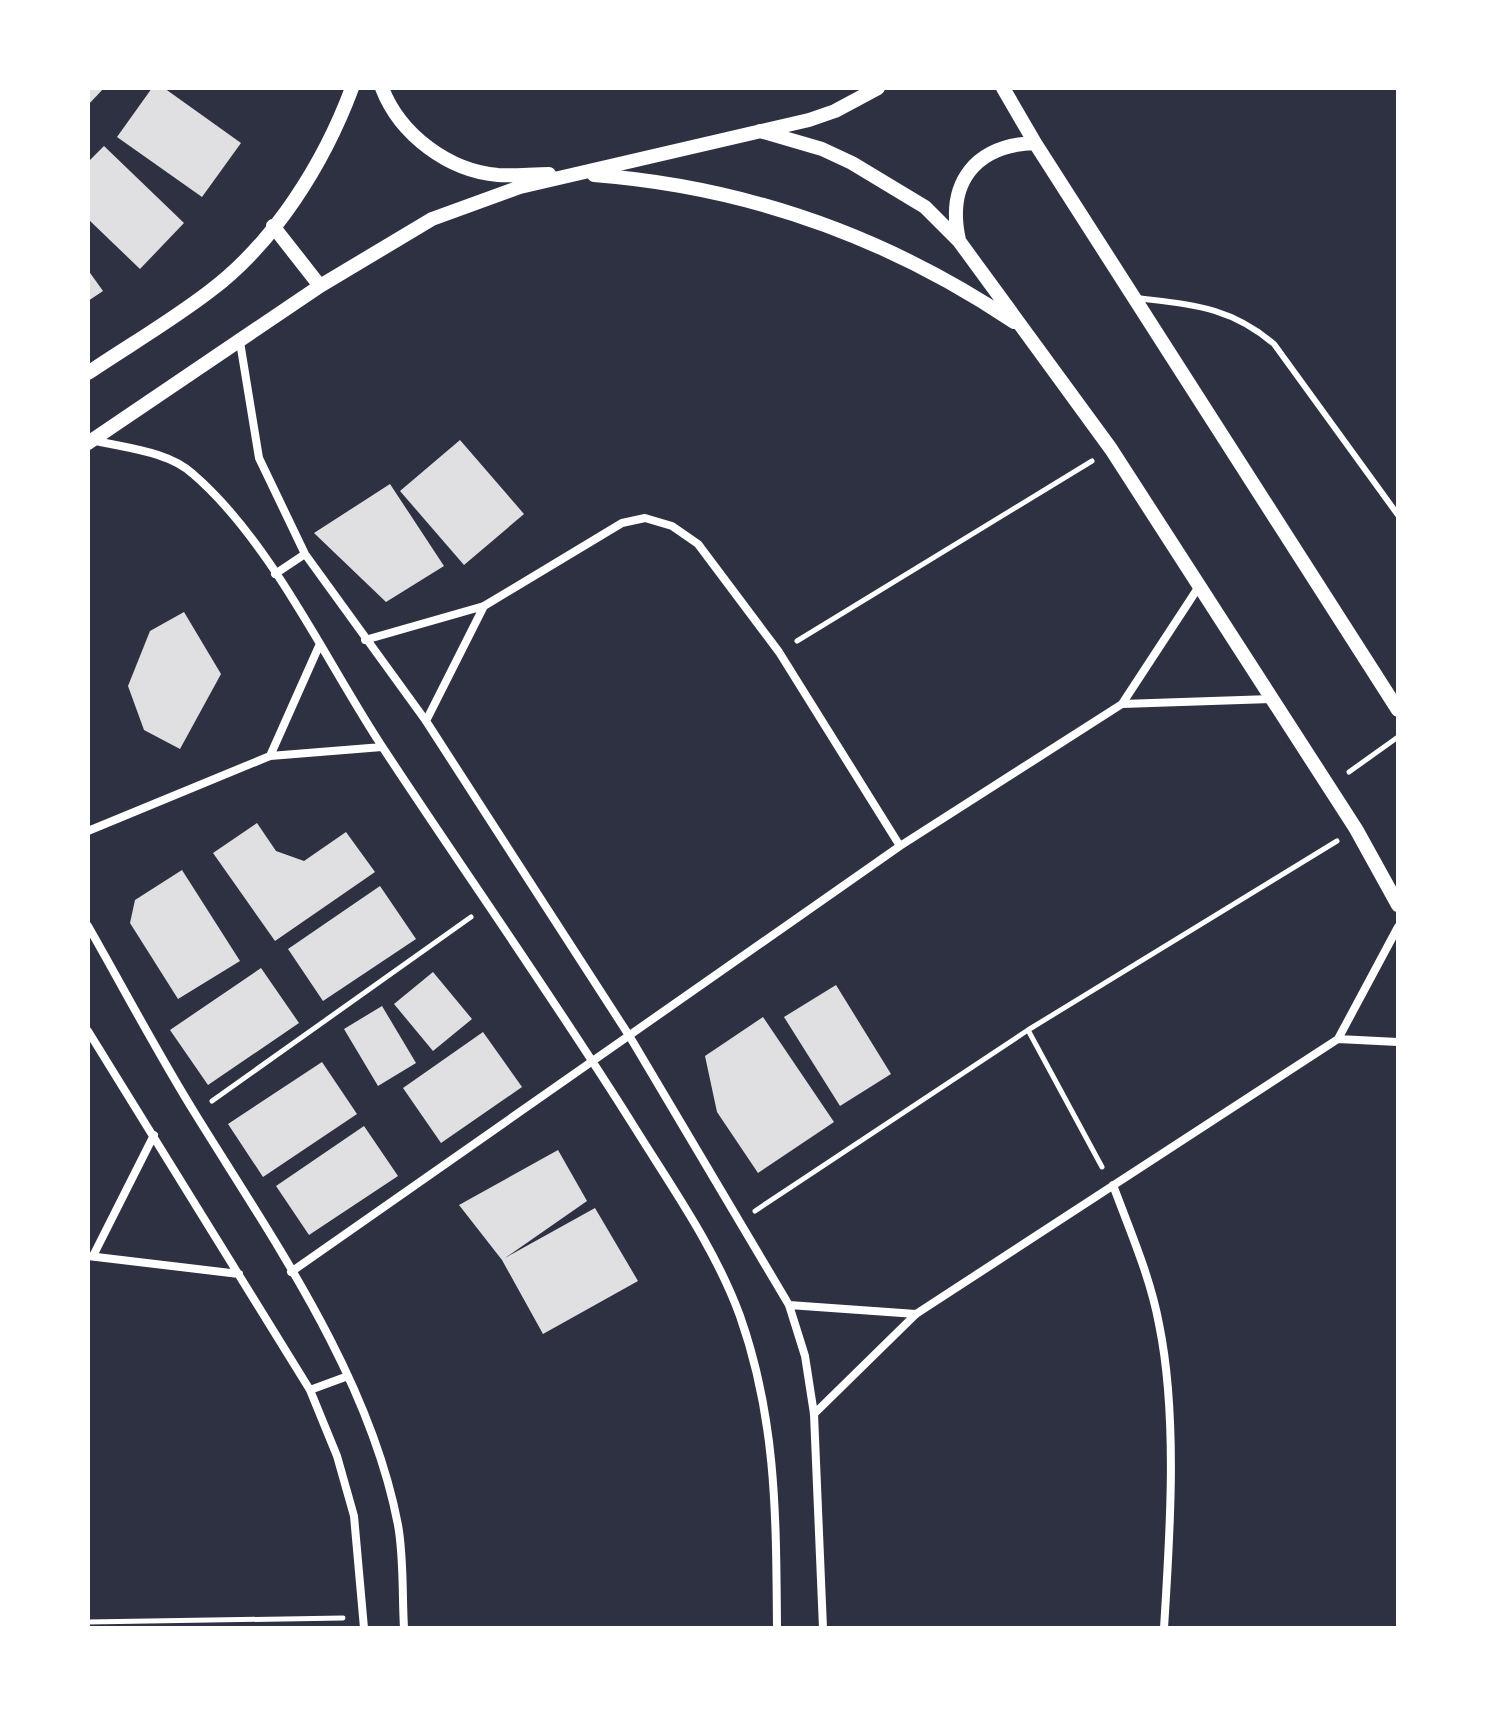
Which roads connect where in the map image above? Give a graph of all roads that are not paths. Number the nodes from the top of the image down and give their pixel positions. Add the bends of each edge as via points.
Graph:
1 (352, 88) edge
2 (382, 88) edge
3 (878, 88) edge
4 (1003, 88) edge
5 (760, 131) junction
6 (1035, 143) junction
7 (581, 173) junction
8 (273, 226) junction
9 (959, 241) junction
10 (320, 286) junction
11 (1134, 298) junction
12 (1024, 329) junction
13 (240, 342) junction
14 (88, 373) edge
15 (90, 441) edge
16 (1398, 515) edge
17 (305, 554) junction
18 (275, 574) junction
19 (1198, 588) junction
20 (484, 606) junction
21 (365, 640) junction
22 (319, 646) junction
23 (1271, 699) junction
24 (1122, 704) junction
25 (1398, 710) edge
26 (426, 721) junction
27 (382, 747) junction
28 (270, 756) junction
29 (88, 831) edge
30 (900, 846) junction
31 (1398, 905) edge
32 (88, 926) edge
33 (1398, 927) edge
34 (88, 1031) edge
35 (630, 1037) junction
36 (1338, 1039) junction
37 (1398, 1042) edge
38 (594, 1062) junction
39 (154, 1135) junction
40 (1113, 1185) junction
41 (91, 1255) edge
42 (291, 1272) junction
43 (239, 1274) junction
44 (789, 1305) junction
45 (916, 1314) junction
46 (348, 1376) junction
47 (310, 1390) junction
48 (814, 1414) junction
49 (364, 1628) edge
50 (404, 1628) edge
51 (777, 1628) edge
52 (823, 1628) edge
53 (1164, 1628) edge

1 - 8 street via 309,177
2 - 7 street via 415,136 454,163 498,175
3 - 5 street via 835,111
4 - 6 street
5 - 7 street
5 - 9 street via 852,163 925,207
6 - 9 street via 994,150 970,171 956,199
6 - 11 street
7 - 10 street via 520,187 432,219
7 - 12 street via 699,187 814,218 923,266
8 - 10 street
8 - 14 street via 211,291
9 - 12 street
10 - 13 street
11 - 16 lane via 1203,306 1253,326 1274,344
11 - 25 street
12 - 19 street via 1111,449
13 - 15 street
13 - 17 street via 259,458
15 - 18 street via 185,467 235,519
17 - 18 street
17 - 21 street
18 - 22 street
19 - 23 street
19 - 24 street
20 - 21 street
20 - 26 street
20 - 30 street via 622,523 645,518 672,526 698,544 779,652
21 - 26 street
22 - 27 street
22 - 28 street
23 - 24 street
23 - 31 street via 1356,829
24 - 30 street
26 - 35 street
27 - 28 street
27 - 38 street
28 - 29 street
30 - 35 street
32 - 42 street
33 - 36 street
34 - 39 street
35 - 38 street
35 - 44 street
36 - 37 street
36 - 40 street
38 - 42 street
38 - 51 street via 708,1245 739,1314 764,1392 775,1481
39 - 41 street
39 - 43 street
40 - 45 street
40 - 53 street via 1159,1325 1170,1477
41 - 43 street
42 - 46 street
43 - 47 street
44 - 45 street
44 - 48 street via 805,1356
45 - 48 street
46 - 47 street
46 - 50 street via 378,1453 398,1527
47 - 49 street via 354,1516
48 - 52 street

